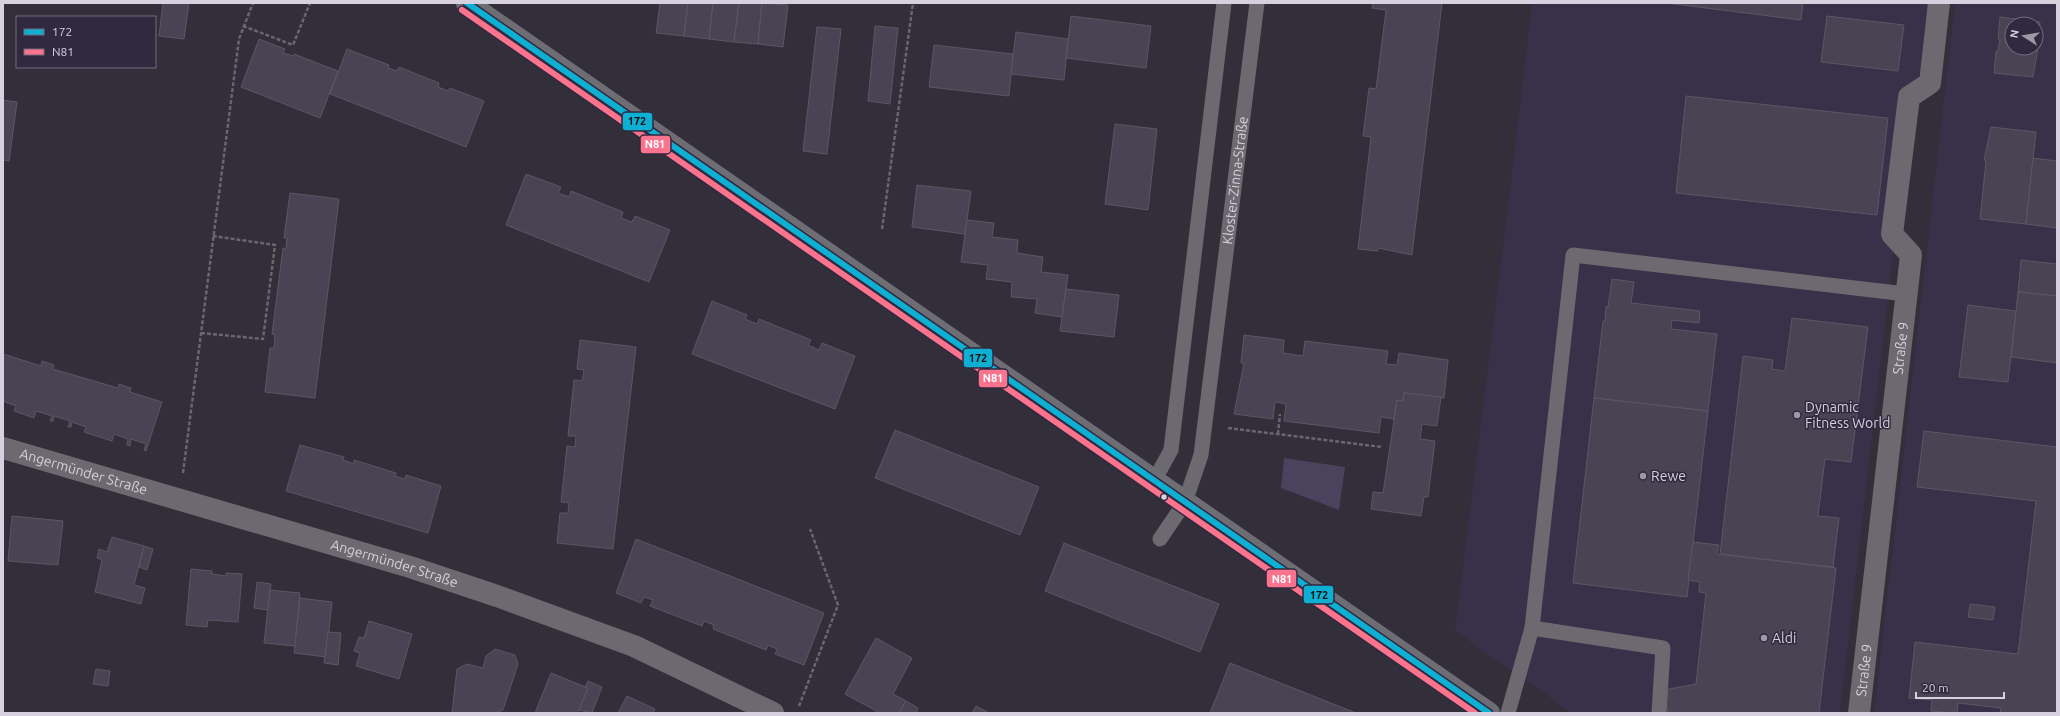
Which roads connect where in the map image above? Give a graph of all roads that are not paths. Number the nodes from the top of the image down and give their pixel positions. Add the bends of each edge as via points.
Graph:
1 (467, 3) edge
2 (1224, 3) edge
3 (1256, 3) edge
4 (1939, 3) edge
5 (1906, 294) junction
6 (3, 448) edge
7 (1154, 481) junction
8 (1185, 502) junction
9 (1160, 539) dead end
10 (1532, 628) junction
11 (773, 713) edge
12 (1489, 713) edge
13 (1508, 713) edge
14 (1659, 713) edge
15 (1859, 713) edge

1 - 7 street
2 - 7 lane via 1170,450
3 - 8 lane, Kloster-Zinna-Straße via 1202,455
4 - 5 street, Straße 9 via 1930,83 1908,97 1892,234 1911,254
5 - 10 lane via 1573,255
5 - 15 street, Straße 9
6 - 11 street, Angermünder Straße via 410,567 497,596 634,646
7 - 8 street
8 - 9 lane, Kloster-Zinna-Straße
8 - 12 street
10 - 13 lane
10 - 14 lane via 1663,648

